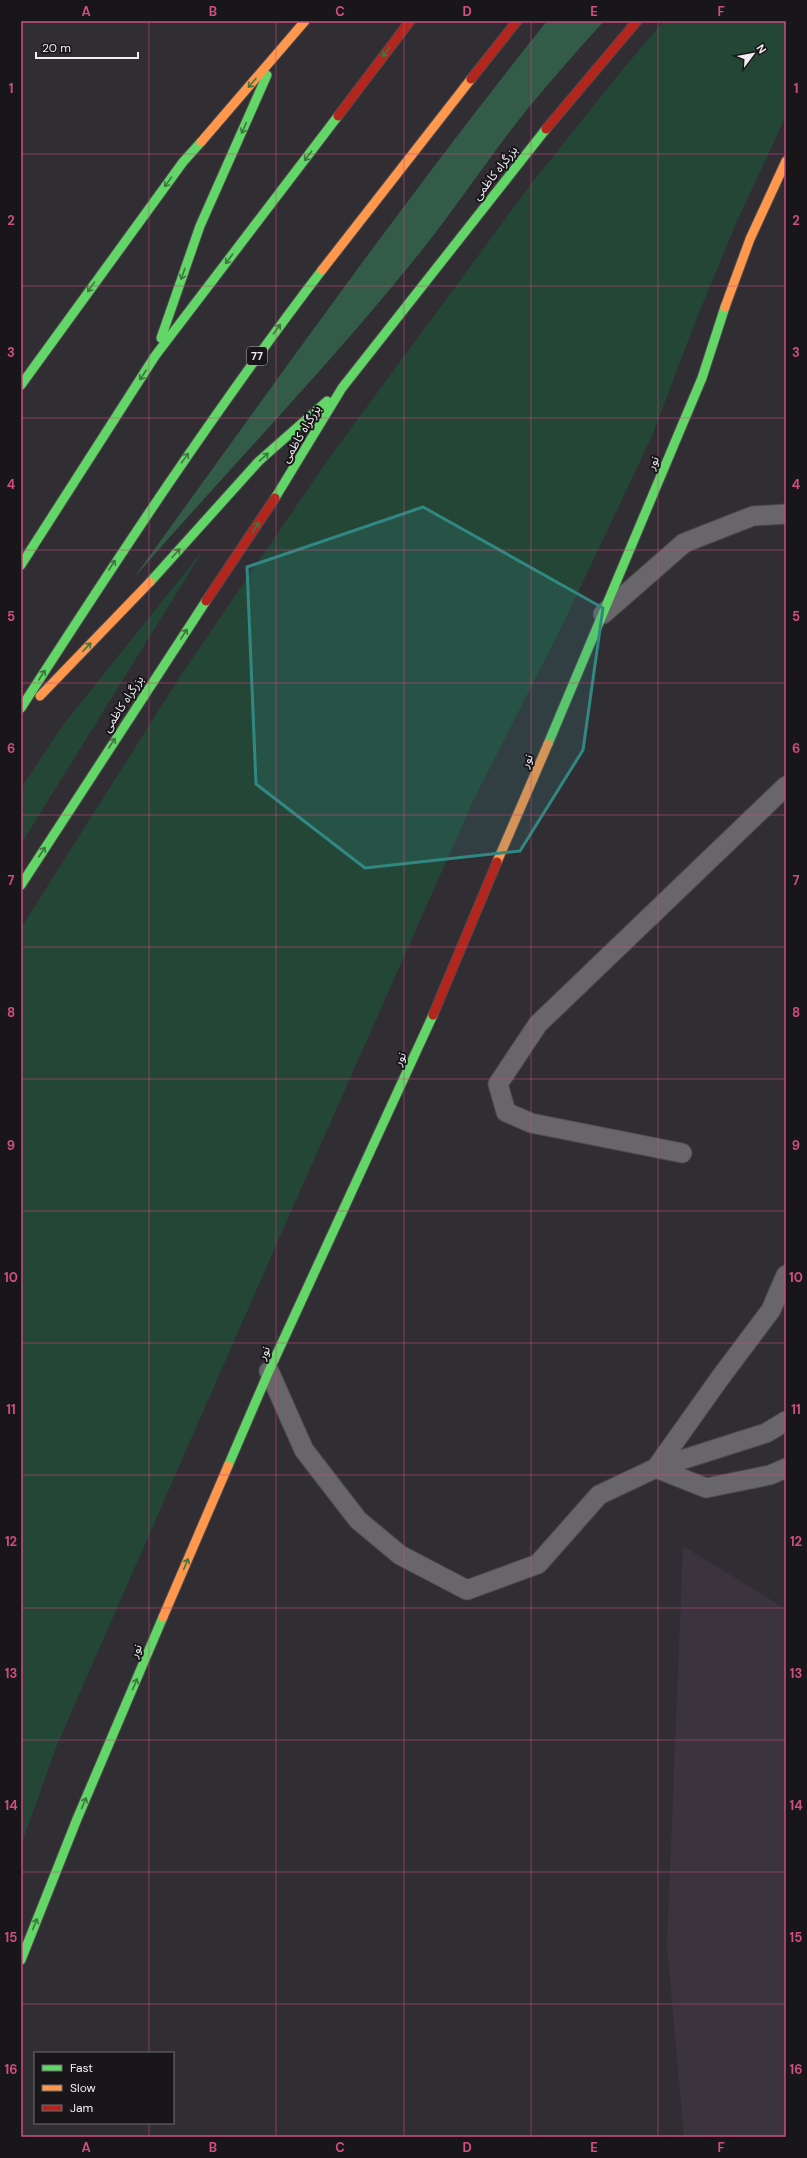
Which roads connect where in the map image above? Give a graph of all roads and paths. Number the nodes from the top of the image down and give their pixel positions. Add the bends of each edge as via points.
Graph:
1 (304, 21) edge
2 (410, 21) edge
3 (517, 21) edge
4 (637, 21) edge
5 (277, 54) junction
6 (786, 161) edge
7 (155, 356) junction
8 (21, 385) edge
9 (342, 388) junction
10 (786, 514) edge
11 (21, 565) edge
12 (603, 614) junction
13 (21, 708) edge
14 (21, 715) edge
15 (786, 786) edge
16 (21, 885) edge
17 (682, 1153) dead end
18 (786, 1275) edge
19 (270, 1371) junction
20 (786, 1422) edge
21 (656, 1468) junction
22 (786, 1468) edge
23 (21, 1960) edge

1 - 5 main road
2 -> 7 main road
13 -> 3 main road, 77 via 135,530 235,385 328,261
4 - 9 main road, بزرگراه کاظمی via 566,104
5 -> 7 main road via 200,226
5 -> 8 main road via 183,162
6 - 12 main road, نور via 750,239 702,378
7 -> 11 main road
14 -> 9 main road via 153,579 259,461
16 -> 9 main road, بزرگراه کاظمی via 259,523
10 - 12 lane via 752,516 684,543
12 - 19 main road, نور via 425,1033
15 - 17 lane via 538,1024 498,1084 506,1112 530,1123
18 - 21 lane via 771,1310
19 - 21 lane via 304,1450 358,1520 400,1555 467,1590 538,1564 599,1495
23 -> 19 main road, نور via 76,1819
20 - 21 lane via 766,1433
21 - 22 lane via 706,1488 770,1475

